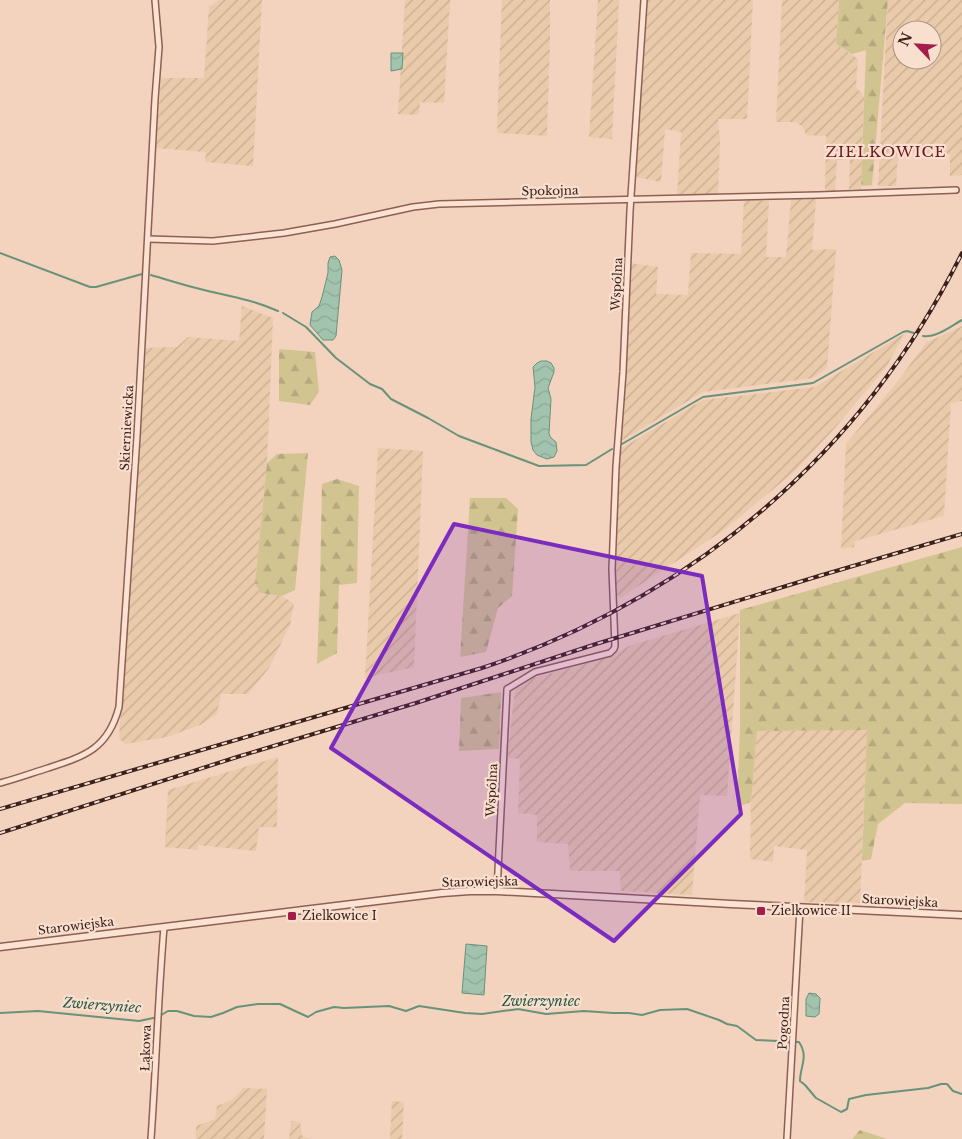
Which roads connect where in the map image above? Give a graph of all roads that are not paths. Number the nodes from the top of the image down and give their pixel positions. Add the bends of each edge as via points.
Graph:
1 (155, 0) edge
2 (644, 0) edge
3 (956, 190) dead end
4 (631, 199) junction
5 (148, 239) junction
6 (0, 783) edge
7 (497, 891) junction
8 (800, 908) junction
9 (962, 915) edge
10 (164, 927) junction
11 (0, 947) edge
12 (151, 1139) edge
13 (787, 1139) edge

1 - 5 street, Skierniewicka via 159,47
2 - 4 street, Wspólna
3 - 4 street, Spokojna
4 - 5 street, Spokojna via 439,204 284,233 213,241
4 - 7 street, Wspólna via 612,569 615,644 610,653 534,672 508,689
5 - 6 street, Skierniewicka via 119,707 107,736 88,753
7 - 8 street, Starowiejska
7 - 10 street, Starowiejska via 442,893
8 - 9 street, Starowiejska
8 - 13 street, Pogodna
10 - 11 street, Starowiejska
10 - 12 street, Łąkowa

